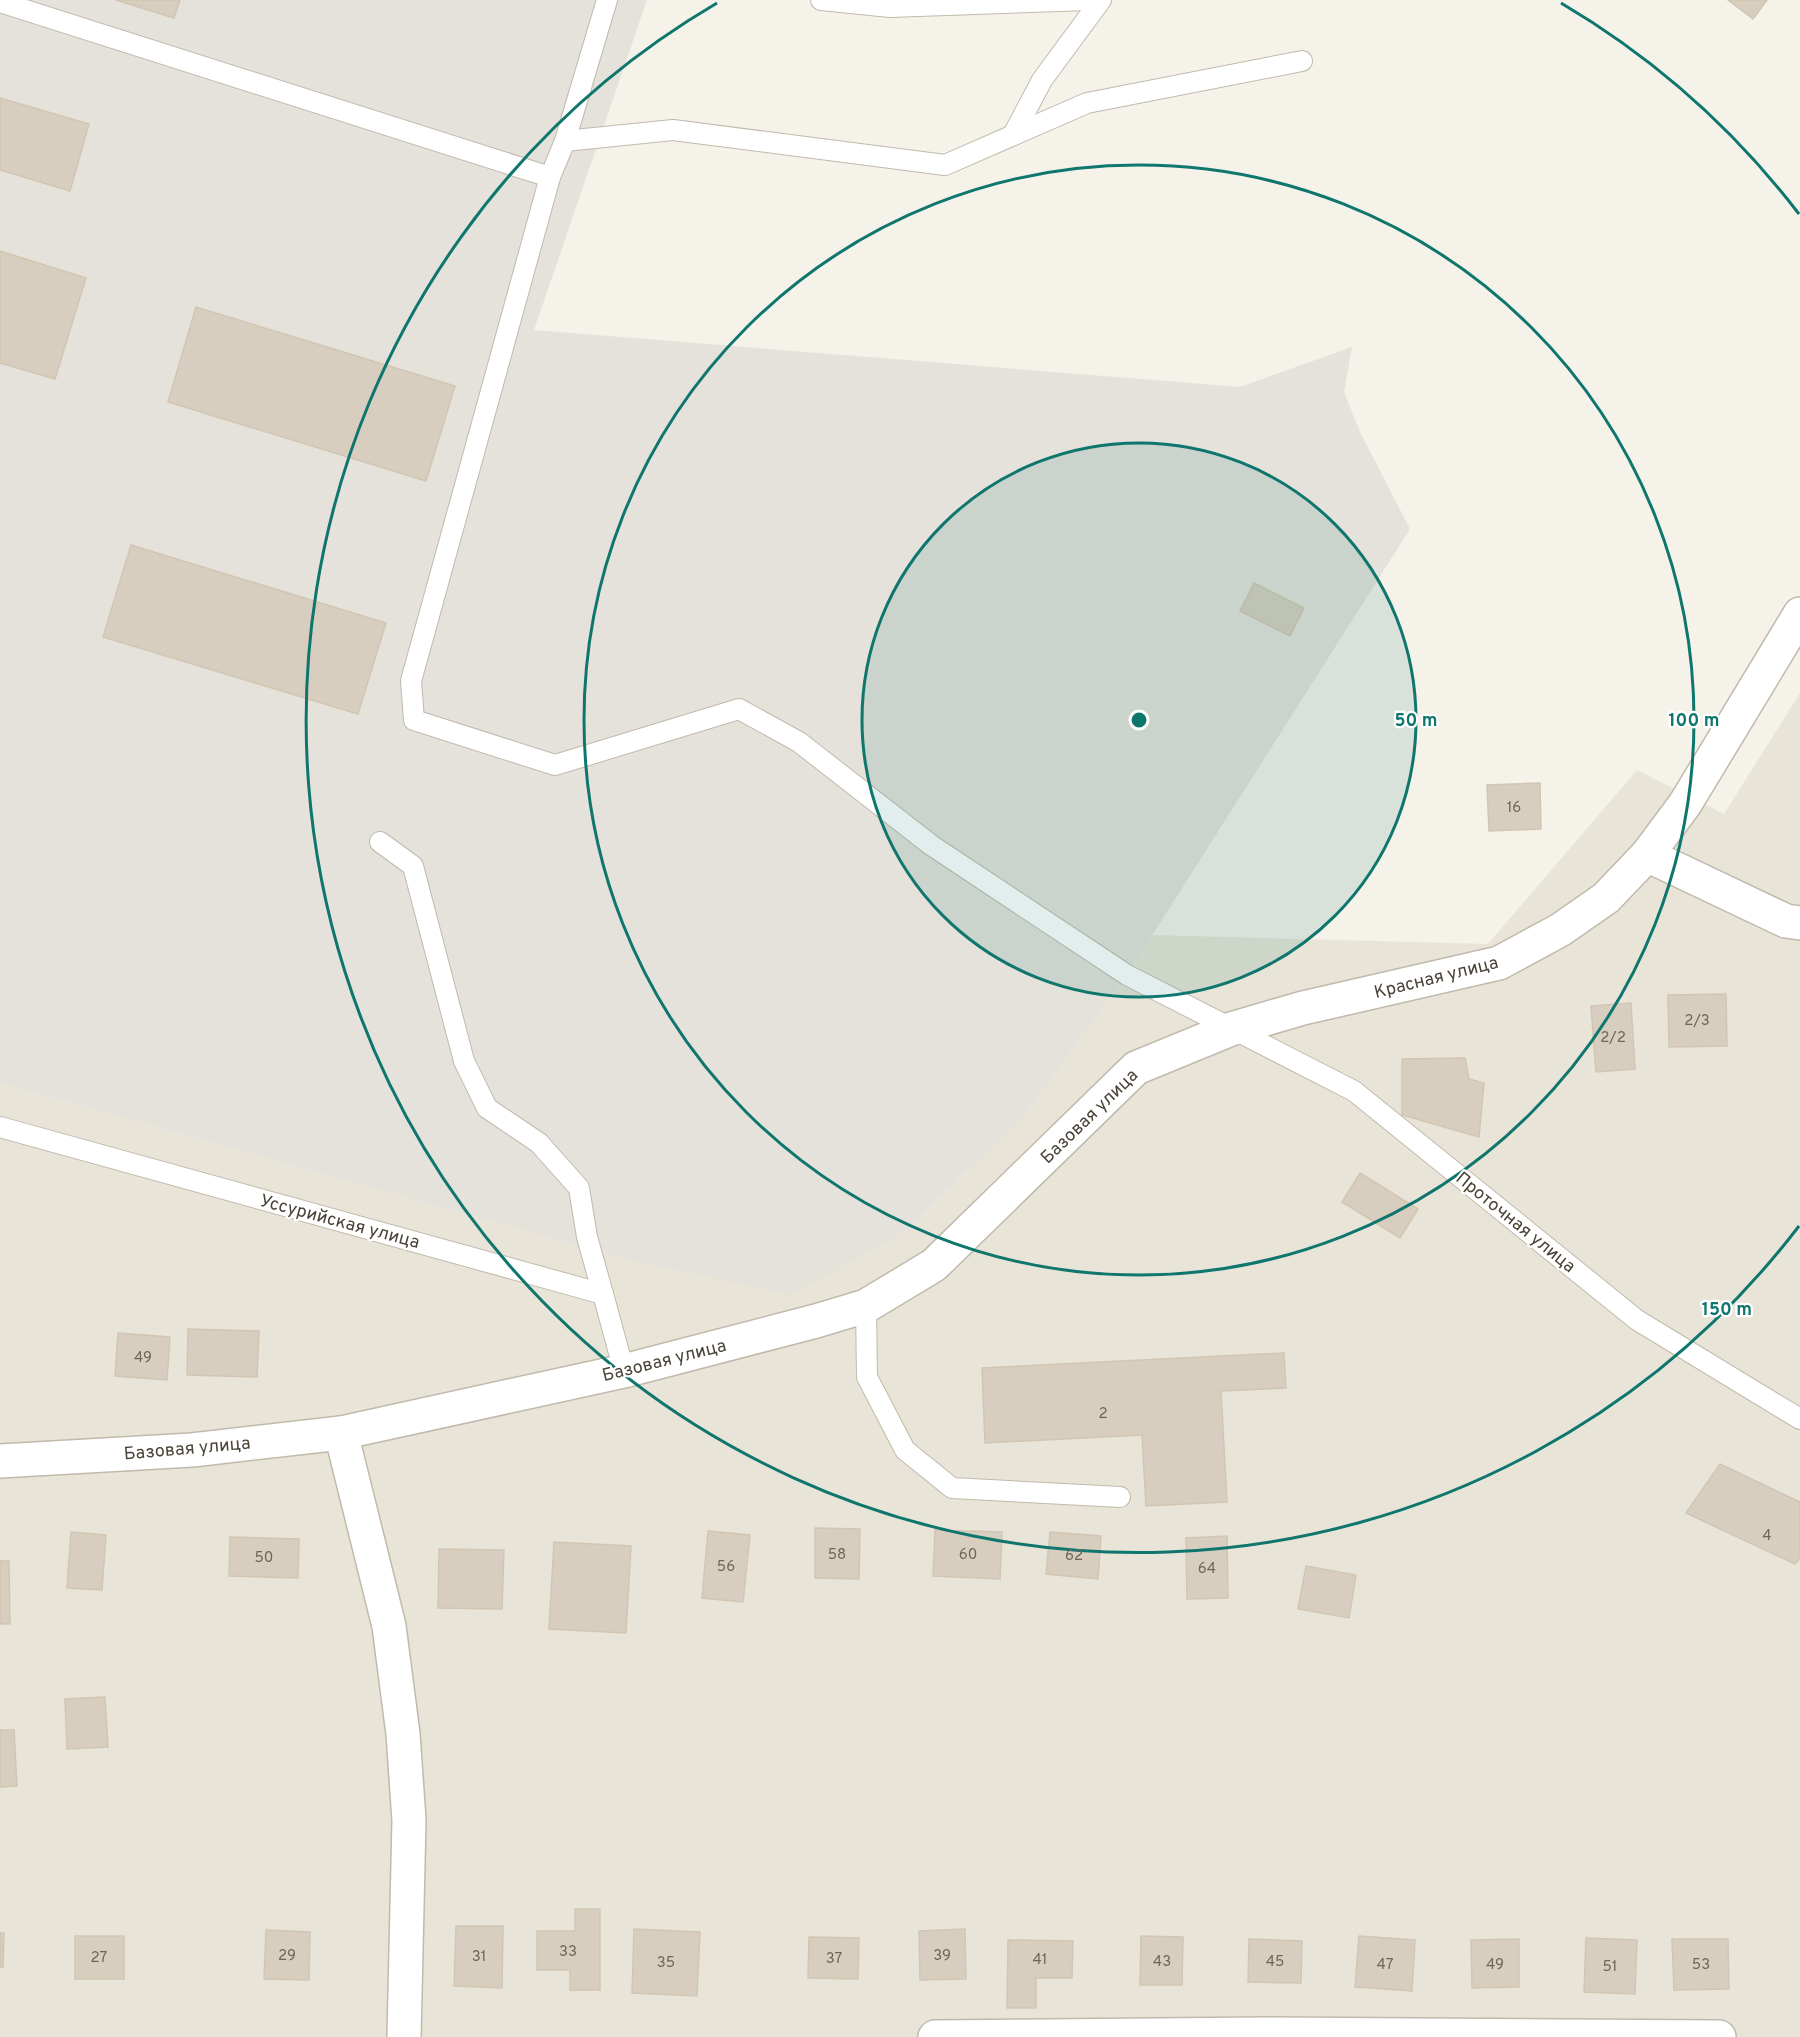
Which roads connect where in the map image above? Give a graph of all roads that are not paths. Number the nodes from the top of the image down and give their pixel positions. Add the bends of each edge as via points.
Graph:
1 (607, 0) edge
2 (821, 0) edge
3 (1089, 0) edge
4 (1101, 0) edge
5 (0, 2) edge
6 (1302, 60) dead end
7 (1013, 135) junction
8 (564, 141) junction
9 (550, 177) junction
10 (1800, 614) edge
11 (380, 842) dead end
12 (1647, 855) junction
13 (1800, 923) edge
14 (1231, 1029) junction
15 (0, 1127) edge
16 (603, 1294) junction
17 (866, 1306) junction
18 (624, 1371) junction
19 (1800, 1419) edge
20 (341, 1433) junction
21 (0, 1461) edge
22 (1120, 1497) dead end
23 (404, 2037) edge
24 (935, 2037) edge
25 (1719, 2037) edge

1 - 8 lane
2 - 3 lane via 890,7
4 - 7 lane via 1042,80
5 - 9 lane
6 - 7 lane via 1087,104
7 - 8 lane via 945,165 673,130
8 - 9 lane
9 - 14 lane, Проточная улица via 411,681 414,720 555,765 739,708 799,742 931,845 1127,975
10 - 12 street, Красная улица via 1685,804
11 - 16 lane via 413,866 464,1061 487,1108 539,1143 579,1188 587,1237
12 - 13 street via 1786,921
12 - 14 street, Красная улица via 1606,898 1560,930 1499,963 1303,1008
14 - 17 street, Базовая улица via 1136,1068 934,1265
14 - 19 lane, Проточная улица via 1354,1091 1637,1320
15 - 16 lane, Уссурийская улица
16 - 18 lane
17 - 18 street, Базовая улица
17 - 22 lane via 867,1377 905,1450 952,1488
18 - 20 street, Базовая улица
20 - 21 street, Базовая улица via 192,1450
20 - 23 street via 389,1626 403,1734 409,1820
24 - 25 street

